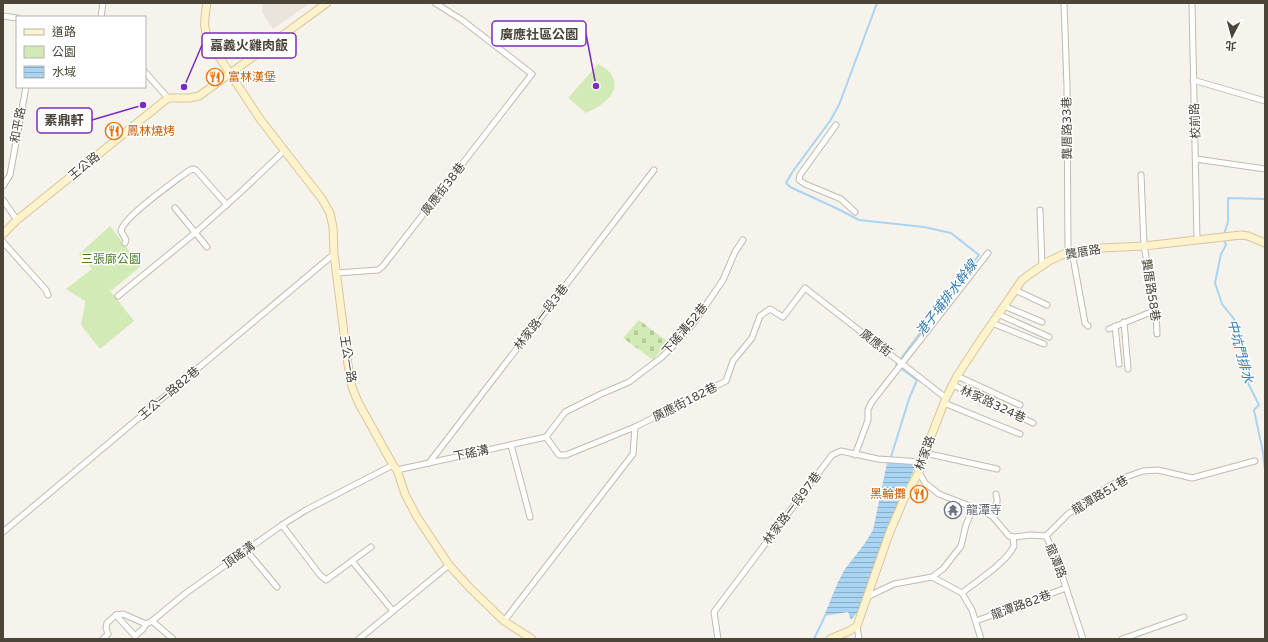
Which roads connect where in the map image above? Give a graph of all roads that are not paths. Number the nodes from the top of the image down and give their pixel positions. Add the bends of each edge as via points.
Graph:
1 (103, 3) edge
2 (207, 3) edge
3 (327, 3) edge
4 (435, 3) edge
5 (1064, 3) edge
6 (1192, 3) edge
7 (3, 16) edge
8 (101, 16) edge
9 (16, 18) edge
10 (146, 73) edge
11 (229, 73) junction
12 (1193, 80) junction
13 (26, 88) edge
14 (168, 98) junction
15 (1265, 101) edge
16 (836, 125) dead end
17 (284, 150) junction
18 (1196, 159) junction
19 (1265, 169) edge
20 (654, 170) dead end
21 (1141, 175) dead end
22 (3, 186) edge
23 (3, 200) edge
24 (227, 205) junction
25 (175, 208) dead end
26 (1040, 210) dead end
27 (855, 212) dead end
28 (17, 220) junction
29 (195, 233) junction
30 (3, 234) edge
31 (743, 240) dead end
32 (1197, 240) junction
33 (3, 242) edge
34 (125, 243) dead end
35 (1265, 243) edge
36 (1144, 246) junction
37 (207, 248) dead end
38 (1070, 252) junction
39 (988, 253) dead end
40 (334, 254) junction
41 (1042, 266) junction
42 (337, 273) junction
43 (805, 288) joint
44 (1015, 290) junction
45 (48, 295) dead end
46 (118, 296) dead end
47 (1047, 305) dead end
48 (1004, 306) junction
49 (1156, 310) junction
50 (998, 314) junction
51 (1042, 322) dead end
52 (1124, 322) junction
53 (992, 323) junction
54 (1088, 326) dead end
55 (1115, 326) junction
56 (1109, 329) dead end
57 (1157, 334) dead end
58 (1049, 337) dead end
59 (982, 338) joint
60 (1044, 344) dead end
61 (902, 363) junction
62 (1119, 364) dead end
63 (1128, 369) dead end
64 (958, 376) junction
65 (953, 385) junction
66 (945, 400) junction
67 (1020, 405) dead end
68 (1033, 423) dead end
69 (635, 427) junction
70 (1020, 434) dead end
71 (546, 437) junction
72 (511, 445) junction
73 (925, 453) junction
74 (855, 455) junction
75 (1255, 461) dead end
76 (921, 462) junction
77 (429, 463) junction
78 (395, 468) junction
79 (997, 469) dead end
80 (919, 472) junction
81 (996, 494) dead end
82 (973, 508) junction
83 (987, 513) junction
84 (530, 517) dead end
85 (282, 525) junction
86 (3, 532) edge
87 (1046, 536) junction
88 (1013, 537) junction
89 (371, 547) dead end
90 (246, 550) junction
91 (352, 561) junction
92 (449, 564) junction
93 (932, 577) junction
94 (278, 587) dead end
95 (1066, 588) junction
96 (962, 593) junction
97 (869, 596) junction
98 (393, 611) junction
99 (116, 615) junction
100 (1184, 617) dead end
101 (152, 621) junction
102 (504, 621) junction
103 (976, 621) junction
104 (146, 624) junction
105 (858, 626) junction
106 (104, 639) edge
107 (173, 639) edge
108 (359, 639) edge
109 (532, 639) edge
110 (718, 639) edge
111 (830, 639) edge
112 (859, 639) edge
113 (981, 639) edge
114 (1083, 639) edge
115 (1122, 639) edge

1 - 8 street
2 - 11 street, 王公一路 via 204,27 207,37
3 - 11 street
4 - 42 street, 廣應街38巷 via 462,20 532,74 383,266 378,270
5 - 38 street, 龔厝路33巷
6 - 12 street, 校前路
7 - 9 street
10 - 14 street
11 - 14 street via 199,96
11 - 17 street, 王公一路
12 - 15 street
12 - 18 street, 校前路
13 - 22 street, 和平路 via 10,174
14 - 28 street, 王公路
16 - 27 street via 799,180 841,199
17 - 24 street
17 - 40 street, 王公一路 via 327,206 332,222
18 - 19 street
18 - 32 street, 校前路
20 - 77 street, 林家路一段3巷
21 - 36 street, 龔厝路58巷
23 - 28 street
24 - 29 street
24 - 34 street via 196,170 192,169 142,207 123,226 121,231
25 - 29 street
26 - 41 street
28 - 30 street, 王公路
29 - 37 street
29 - 46 street
31 - 71 street, 下磘溝52巷 via 734,252 723,280 681,338 662,357 629,382 565,412
32 - 35 street, 龔厝路 via 1241,235
32 - 36 street, 龔厝路
33 - 45 street
36 - 38 street, 龔厝路
36 - 49 street, 龔厝路58巷
38 - 41 street, 龔厝路
38 - 54 street, 龔厝路33巷 via 1085,323
39 - 61 street
40 - 42 street, 王公一路
40 - 86 street, 王公一路82巷
41 - 44 street, 龔厝路 via 1022,280
42 - 78 street, 王公一路 via 352,388
43 - 61 street, 廣應街
43 - 69 street, 廣應街182巷 via 783,317 770,309 760,316 752,338 733,361 726,381
44 - 47 street
44 - 48 street, 龔厝路
48 - 50 street, 龔厝路
48 - 51 street
49 - 52 street
49 - 57 street, 龔厝路58巷
50 - 53 street, 龔厝路
50 - 58 street
52 - 55 street
52 - 63 street
53 - 59 street, 龔厝路
53 - 60 street
55 - 56 street
55 - 62 street
59 - 64 street, 林家路
61 - 66 street, 廣應街
61 - 74 street via 871,403 868,420
64 - 65 street, 林家路
64 - 67 street
65 - 66 street, 林家路
65 - 68 street, 林家路324巷
66 - 70 street, 廣應街
66 - 73 street, 林家路
69 - 71 street, 廣應街182巷 via 566,455 559,455
69 - 102 street via 633,454
71 - 72 street, 下磘溝
72 - 77 street, 下磘溝
72 - 84 street
73 - 76 street, 林家路
73 - 79 street
74 - 76 street, 林家路一段97巷
74 - 110 street, 林家路一段97巷 via 841,451 832,455 738,579 714,612
75 - 87 street, 龍潭路51巷 via 1192,478 1158,470 1143,471 1123,478 1068,514
76 - 80 street, 林家路
77 - 78 street, 下磘溝
78 - 85 street, 頂磘溝 via 306,510
78 - 92 street, 王公一路 via 417,517
80 - 82 street via 925,483 939,494
80 - 97 street, 林家路 via 904,499
81 - 83 street via 997,505
82 - 83 street
82 - 93 street via 961,546 943,569
83 - 88 street
85 - 90 street, 頂磘溝
85 - 91 street via 326,580
87 - 88 street, 龍潭路
87 - 95 street, 龍潭路
88 - 96 street via 1014,546 1004,559
89 - 91 street
90 - 94 street
90 - 101 street, 頂磘溝
91 - 98 street
92 - 98 street
92 - 102 street, 王公一路
93 - 96 street
93 - 97 street via 894,584
95 - 103 street, 龍潭路82巷
95 - 114 street, 龍潭路
96 - 103 street
97 - 105 street, 林家路
98 - 108 street
99 - 104 street via 123,614
99 - 104 street, 頂磘溝 via 135,636
99 - 106 street via 107,623 108,634
100 - 115 street
101 - 104 street, 頂磘溝
101 - 107 street
102 - 109 street, 王公一路
103 - 113 street
105 - 111 street
105 - 112 street, 林家路

